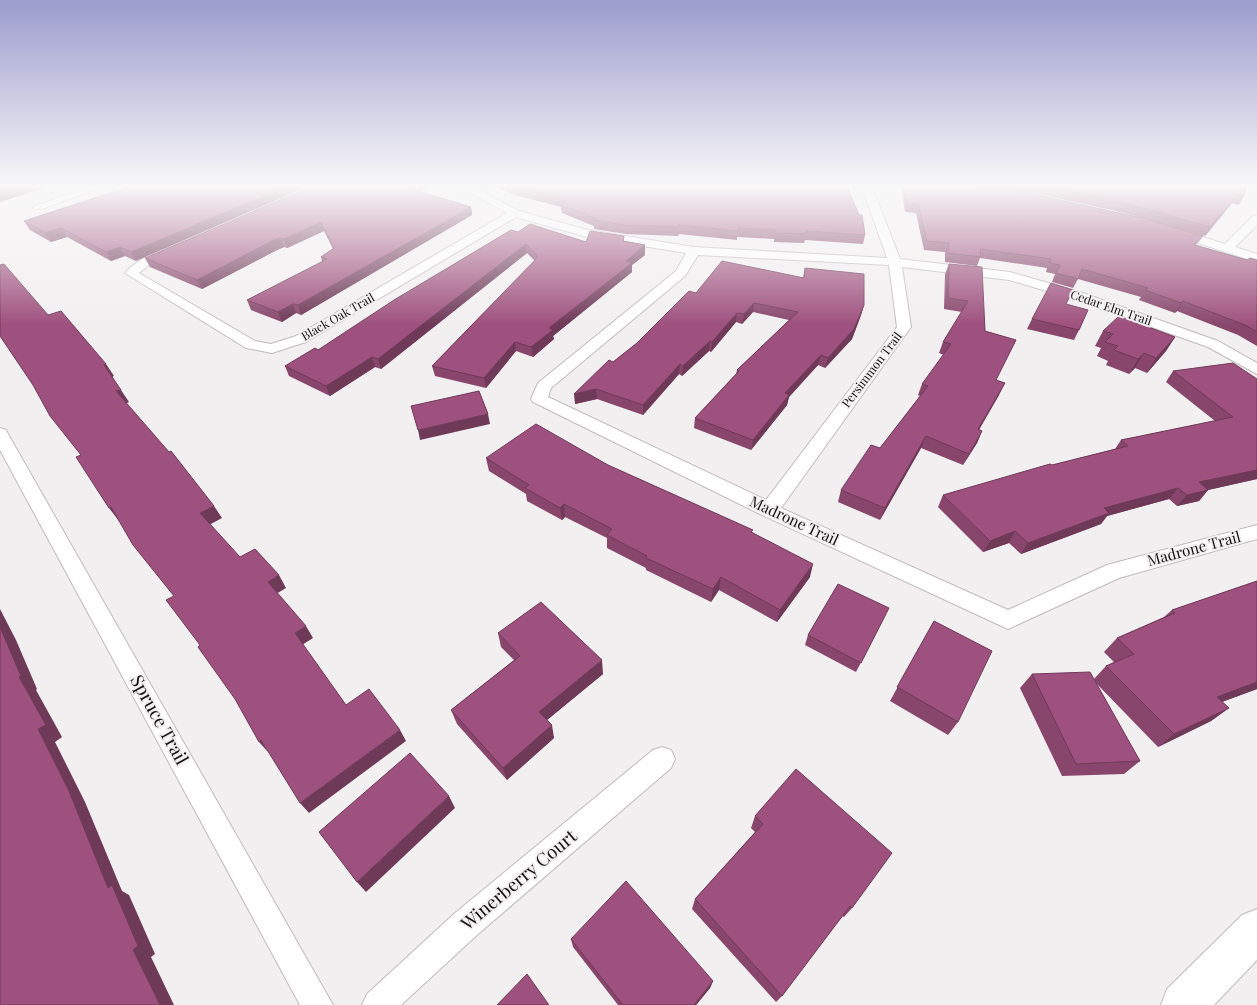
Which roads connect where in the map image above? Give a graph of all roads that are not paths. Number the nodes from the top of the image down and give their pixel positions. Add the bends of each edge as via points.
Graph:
1 (485, 231) edge
2 (583, 231) edge
3 (883, 231) edge
4 (1172, 231) edge
5 (1245, 231) edge
6 (180, 246) edge
7 (1228, 248) junction
8 (694, 251) junction
9 (1257, 258) edge
10 (895, 262) junction
11 (1257, 369) edge
12 (0, 434) edge
13 (769, 510) junction
14 (1257, 532) edge
15 (662, 759) dead end
16 (1257, 930) edge
17 (317, 1005) edge
18 (378, 1005) edge
19 (1183, 1005) edge

1 - 6 street, Black Oak Trail via 301,339 272,349 251,345 131,273 145,262
2 - 8 street, Cedar Elm Trail
3 - 10 street, Persimmon Trail
4 - 7 street
5 - 7 street
7 - 9 street
8 - 10 street, Cedar Elm Trail
8 - 13 street, Madrone Trail via 681,273 544,386 539,399
10 - 11 street, Cedar Elm Trail via 1010,276 1075,295 1213,344
10 - 13 street, Persimmon Trail via 904,327
12 - 17 street, Spruce Trail
13 - 14 street, Madrone Trail via 1008,620 1114,571
15 - 18 street, Winerberry Court via 473,919
16 - 19 main road

